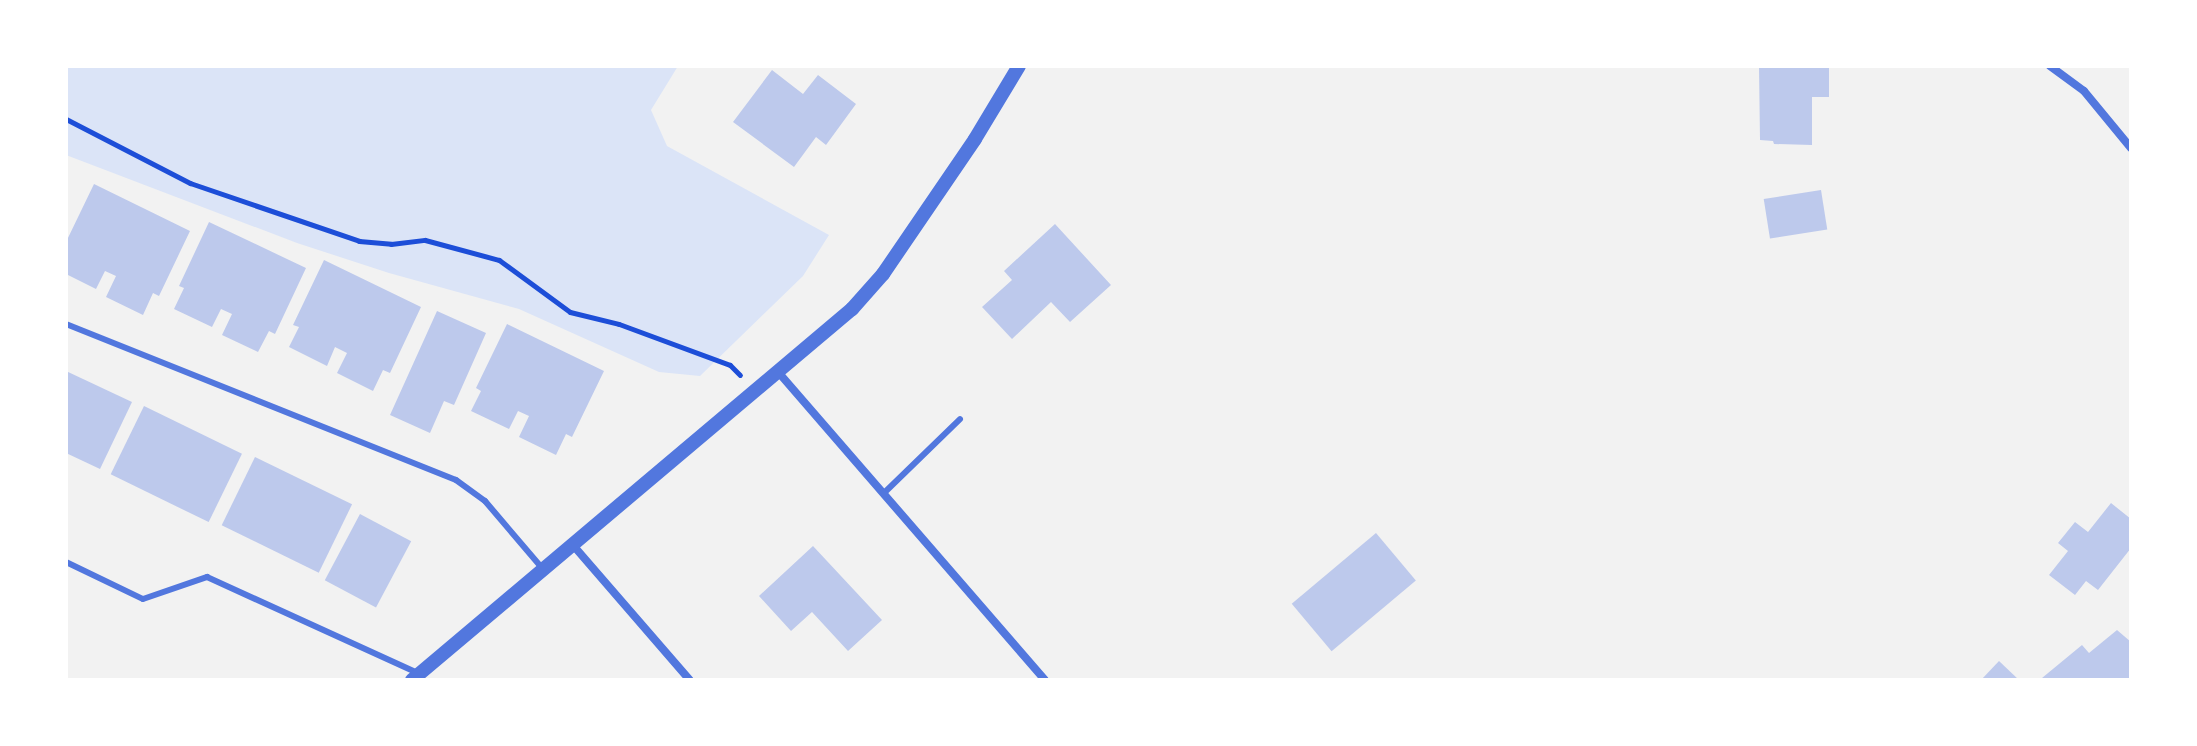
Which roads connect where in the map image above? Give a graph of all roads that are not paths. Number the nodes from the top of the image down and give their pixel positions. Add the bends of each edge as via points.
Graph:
1 (1019, 66) edge
2 (2050, 66) edge
3 (2131, 148) edge
4 (66, 324) edge
5 (779, 373) junction
6 (960, 419) dead end
7 (884, 493) junction
8 (571, 543) junction
9 (66, 562) edge
10 (542, 568) junction
11 (416, 677) edge
12 (690, 680) edge
13 (1045, 680) edge

1 - 5 street via 883,274
2 - 3 street via 2084,91
4 - 10 lane via 456,480 485,501
5 - 7 street
5 - 8 street
6 - 7 lane
7 - 13 street
8 - 10 street
8 - 12 street
9 - 11 lane via 143,599 207,577
10 - 11 street

